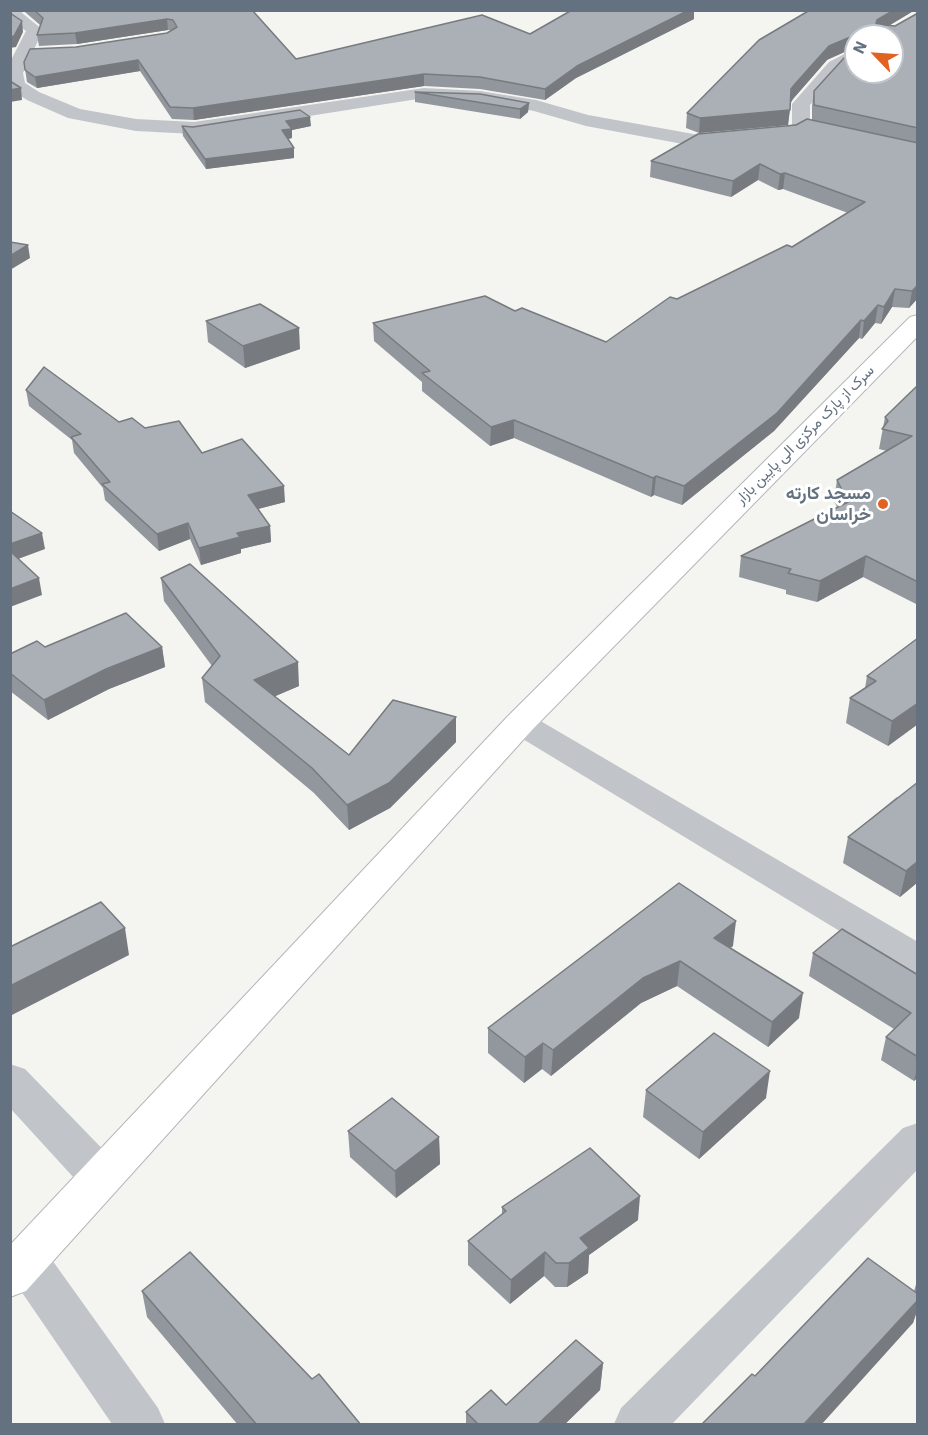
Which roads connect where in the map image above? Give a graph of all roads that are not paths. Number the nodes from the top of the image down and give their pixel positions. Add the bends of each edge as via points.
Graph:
1 (15, 10) edge
2 (45, 52) edge
3 (17, 54) edge
4 (844, 60) edge
5 (801, 126) junction
6 (824, 131) edge
7 (913, 333) edge
8 (520, 723) junction
9 (918, 960) edge
10 (10, 1080) edge
11 (918, 1140) edge
12 (101, 1177) junction
13 (18, 1268) edge
14 (140, 1425) edge
15 (639, 1425) edge

1 - 3 street via 14,14 35,30
2 - 3 street
3 - 5 street via 16,85 24,90 75,114 136,126 194,128 424,93 480,96 699,141 794,132
4 - 5 street via 801,104
5 - 6 street
7 - 8 main road, سرک از پارک مرکزی الی پایین بازار via 692,548
8 - 9 street
8 - 12 main road, سرک از پارک مرکزی الی پایین بازار
10 - 12 street
11 - 15 street
12 - 13 main road, سرک از پارک مرکزی الی پایین بازار
13 - 14 street

